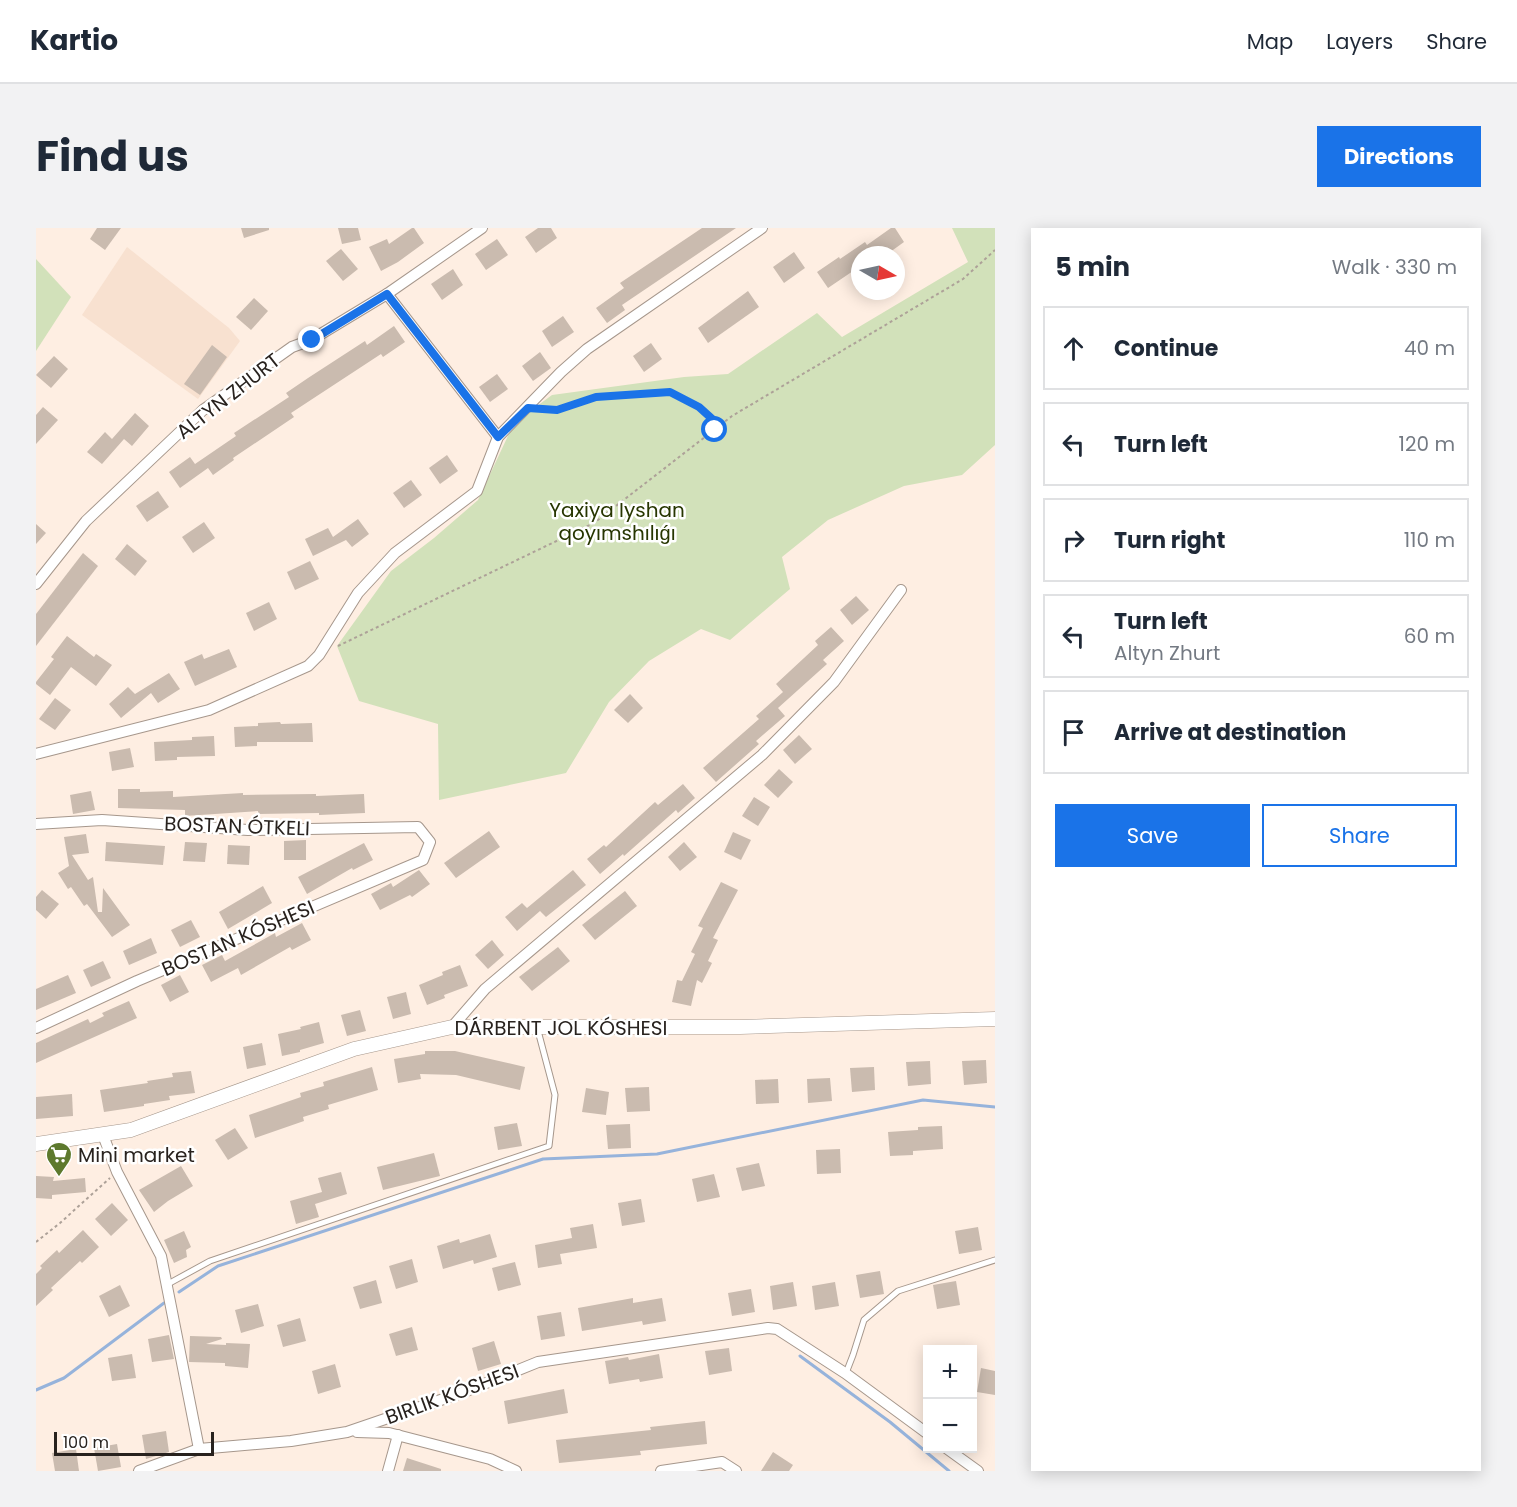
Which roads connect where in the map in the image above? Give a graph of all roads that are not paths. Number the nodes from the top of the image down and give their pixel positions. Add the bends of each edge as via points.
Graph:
1 (482, 228) edge
2 (762, 228) edge
3 (387, 294) junction
4 (498, 437) junction
5 (36, 584) edge
6 (901, 590) dead end
7 (36, 754) edge
8 (36, 824) edge
9 (430, 842) joint
10 (995, 1019) edge
11 (537, 1026) junction
12 (452, 1027) junction
13 (36, 1028) edge
14 (104, 1135) junction
15 (36, 1144) edge
16 (995, 1260) edge
17 (168, 1284) junction
18 (846, 1373) junction
19 (923, 1431) edge
20 (347, 1432) junction
21 (398, 1435) junction
22 (199, 1449) junction
23 (952, 1453) edge
24 (140, 1471) edge
25 (388, 1471) edge
26 (516, 1471) edge
27 (661, 1471) edge
28 (736, 1471) edge
29 (978, 1471) edge

1 - 3 street, ALTYN ZHURT
2 - 4 street via 587,349
3 - 4 street
3 - 5 street, ALTYN ZHURT via 312,340 292,347 204,410 86,520
4 - 7 street via 477,492 395,553 358,593 308,666 209,710
6 - 12 street via 834,682 762,755 485,988
8 - 9 street, BOSTAN ÓTKELI via 102,820 248,830 418,826
9 - 13 street, BOSTAN KÓSHESI via 423,860 136,981
10 - 11 main road, DÁRBENT JOL KÓSHESI via 740,1027
11 - 12 main road, DÁRBENT JOL KÓSHESI
11 - 17 lane via 555,1095 549,1146 210,1261
12 - 14 main road, DÁRBENT JOL KÓSHESI via 354,1050 131,1130
14 - 15 main road, DÁRBENT JOL KÓSHESI
14 - 17 street via 117,1172 161,1256
16 - 18 lane via 898,1291 864,1320
17 - 22 street
18 - 19 street
18 - 20 street, BIRLIK KÓSHESI via 777,1329 768,1328 538,1362
20 - 21 street
20 - 22 street, BIRLIK KÓSHESI
21 - 25 street
21 - 26 street via 490,1459
22 - 24 street, BIRLIK KÓSHESI
23 - 29 street
27 - 28 street via 722,1462

